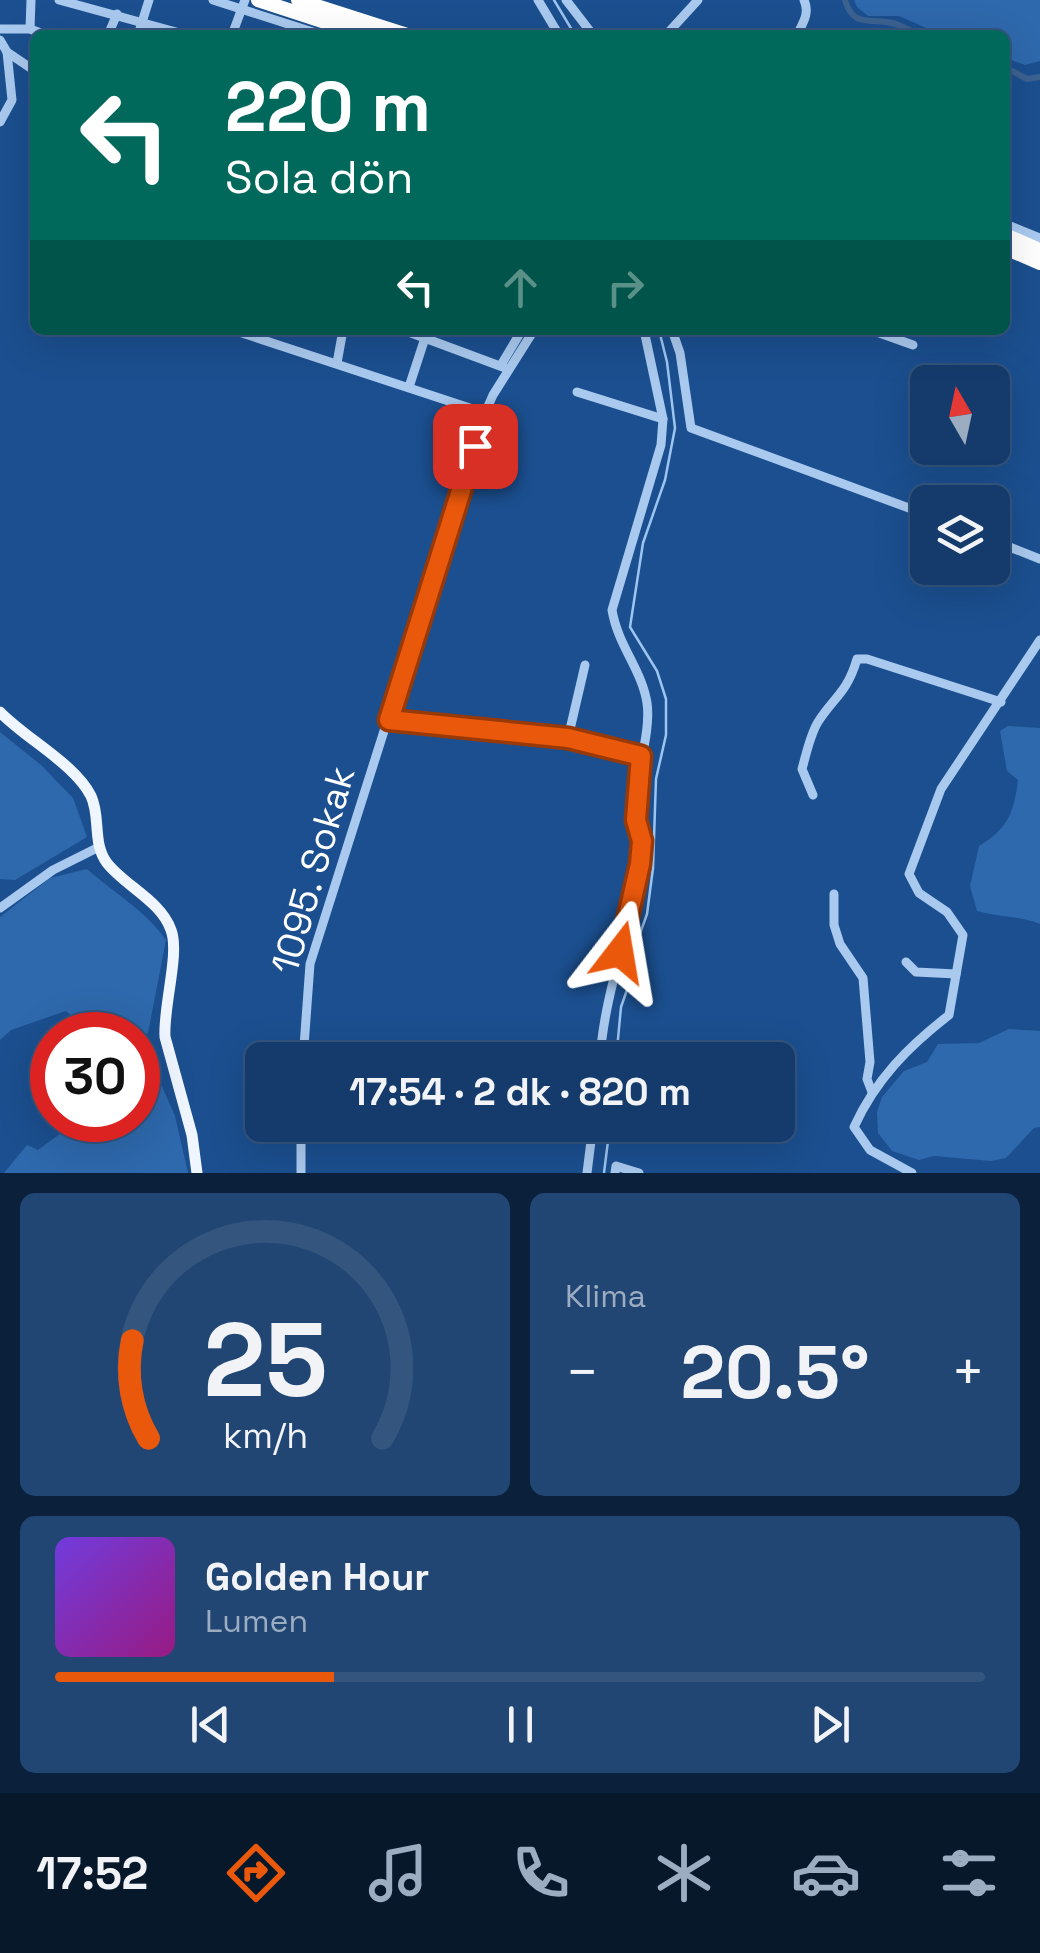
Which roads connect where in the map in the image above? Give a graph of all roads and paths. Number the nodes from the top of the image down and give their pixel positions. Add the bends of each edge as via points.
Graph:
1 (31, 0) edge
2 (149, 0) edge
3 (213, 0) edge
4 (258, 0) edge
5 (298, 0) edge
6 (538, 0) edge
7 (566, 0) edge
8 (698, 0) edge
9 (804, 0) edge
10 (65, 1) edge
11 (243, 5) edge
12 (117, 14) junction
13 (317, 19) edge
14 (142, 22) junction
15 (0, 29) edge
16 (30, 29) joint
17 (110, 30) edge
18 (140, 30) edge
19 (170, 30) edge
20 (234, 30) edge
21 (350, 30) edge
22 (379, 30) edge
23 (555, 30) edge
24 (589, 30) edge
25 (671, 30) edge
26 (800, 30) edge
27 (0, 40) edge
28 (7, 52) junction
29 (30, 67) edge
30 (0, 122) edge
31 (1010, 226) edge
32 (1010, 237) edge
33 (1040, 238) edge
34 (1010, 250) edge
35 (1040, 250) edge
36 (1040, 263) edge
37 (253, 335) edge
38 (342, 335) edge
39 (416, 335) edge
40 (520, 335) edge
41 (530, 335) edge
42 (645, 335) edge
43 (674, 335) edge
44 (885, 335) edge
45 (424, 338) junction
46 (913, 345) dead end
47 (337, 362) junction
48 (504, 367) junction
49 (408, 386) junction
50 (577, 392) dead end
51 (486, 413) junction
52 (664, 419) junction
53 (910, 508) edge
54 (1010, 547) edge
55 (1040, 559) edge
56 (1040, 640) edge
57 (584, 665) dead end
58 (1001, 702) junction
59 (0, 712) edge
60 (389, 720) junction
61 (568, 738) junction
62 (641, 756) junction
63 (814, 795) dead end
64 (99, 847) junction
65 (834, 894) dead end
66 (0, 908) edge
67 (906, 962) dead end
68 (956, 974) junction
69 (304, 1042) edge
70 (602, 1042) edge
71 (872, 1092) junction
72 (301, 1142) edge
73 (591, 1142) edge
74 (197, 1173) edge
75 (301, 1173) edge
76 (587, 1173) edge
77 (615, 1173) edge
78 (638, 1173) edge
79 (912, 1173) edge

1 - 16 street
2 - 14 street
3 - 11 street
4 - 13 highway
5 - 13 highway
6 - 23 street
7 - 24 street
8 - 25 street
9 - 26 street via 808,8
10 - 12 street
11 - 13 street
11 - 20 street
12 - 14 street
12 - 17 street
13 - 21 highway
13 - 22 highway
14 - 18 street
14 - 19 street
15 - 16 street
27 - 28 street
28 - 29 street
28 - 30 street via 12,100
31 - 33 street
32 - 35 highway
34 - 36 highway
37 - 47 street
38 - 47 street
39 - 45 street
40 - 48 street
41 - 48 street
42 - 52 street
43 - 53 street via 691,428
44 - 46 street
45 - 48 street
45 - 49 street
47 - 49 street
48 - 51 street, 1095. Sokak
49 - 51 street
50 - 52 street
51 - 60 street, 1095. Sokak
52 - 62 street via 612,610 648,708
54 - 55 street
56 - 58 street
57 - 61 street
58 - 63 street via 857,659 838,701 817,724 802,770
58 - 68 street via 941,789 910,874 919,893 947,912 963,935
59 - 64 main road via 92,797
60 - 61 street
60 - 69 street, 1095. Sokak via 307,974
61 - 62 street
62 - 70 street via 640,864
64 - 66 street
64 - 74 main road via 172,932 165,1037
65 - 71 street via 840,944 863,978
67 - 68 street via 916,972
68 - 71 street via 949,1015 906,1048
71 - 79 street via 854,1126 870,1150
72 - 75 street
73 - 76 street
77 - 78 street via 616,1166

